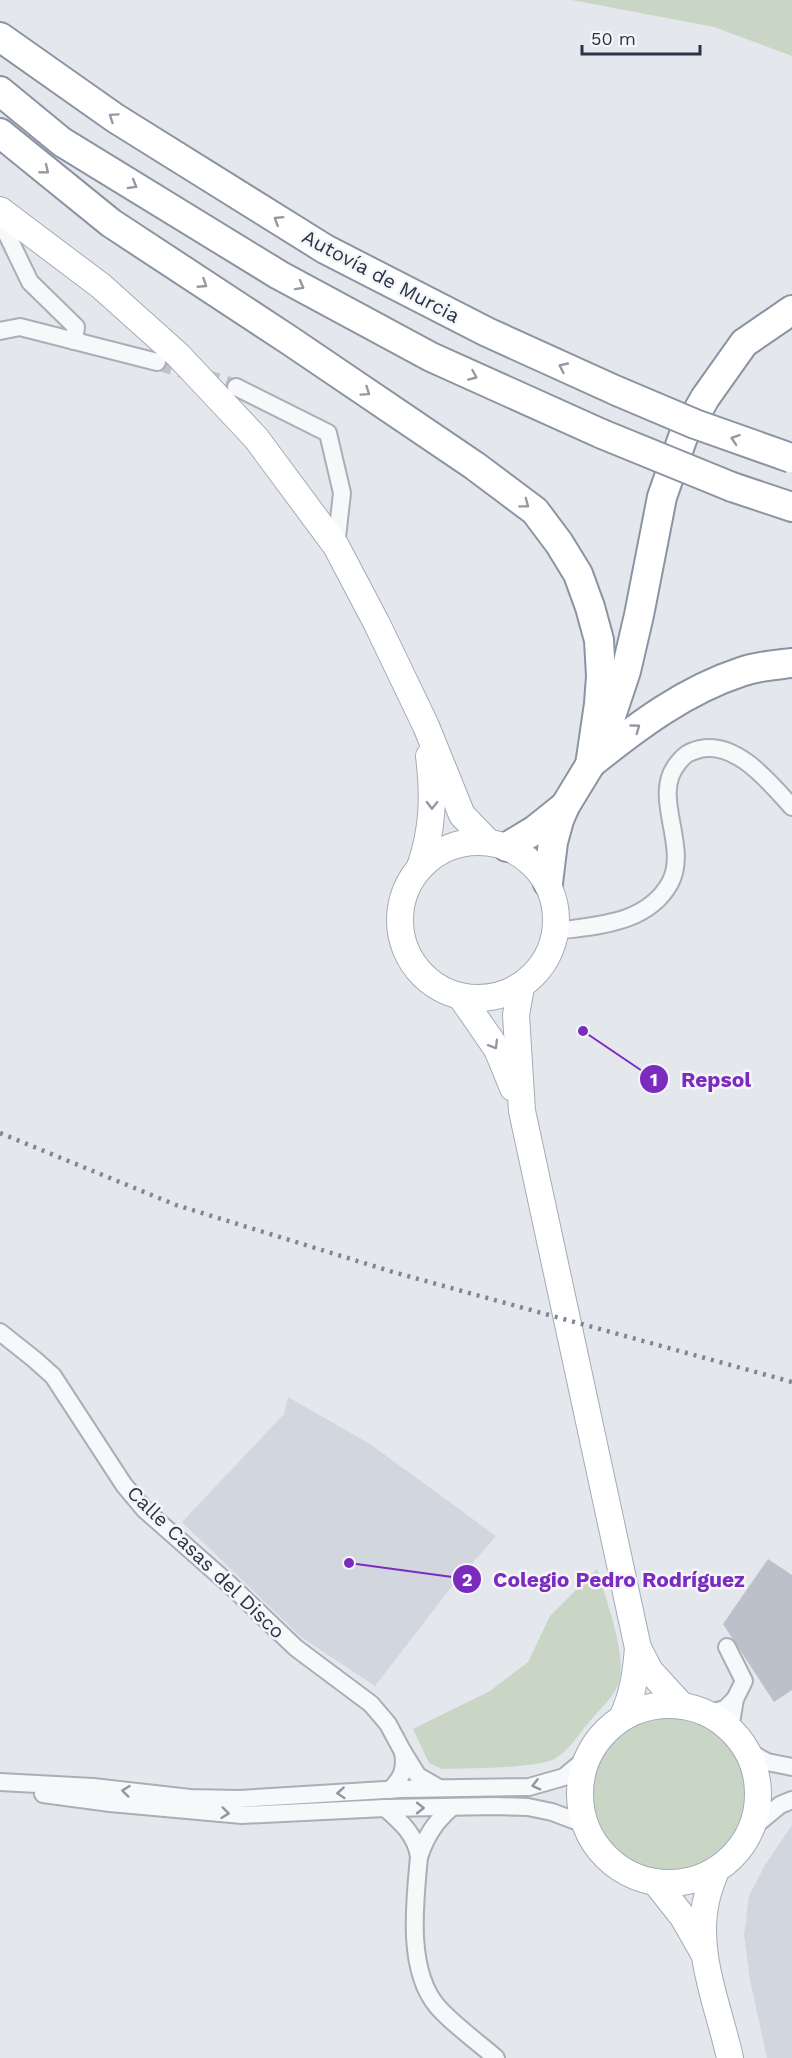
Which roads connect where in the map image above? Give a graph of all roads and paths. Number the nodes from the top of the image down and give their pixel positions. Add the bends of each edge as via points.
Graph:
1 (0, 37) edge
2 (0, 91) edge
3 (0, 133) edge
4 (0, 210) edge
5 (0, 220) edge
6 (792, 310) edge
7 (0, 331) edge
8 (74, 341) junction
9 (157, 363) tunnel mouth
10 (236, 387) tunnel mouth
11 (792, 458) edge
12 (792, 507) edge
13 (336, 546) junction
14 (792, 663) edge
15 (426, 726) junction
16 (590, 765) junction
17 (565, 806) junction
18 (792, 807) edge
19 (497, 845) junction
20 (420, 867) junction
21 (548, 883) junction
22 (557, 931) junction
23 (521, 987) junction
24 (461, 997) junction
25 (522, 1111) junction
26 (0, 1332) edge
27 (727, 1647) dead end
28 (638, 1648) junction
29 (735, 1700) junction
30 (682, 1706) junction
31 (707, 1714) junction
32 (622, 1718) junction
33 (730, 1729) junction
34 (746, 1750) junction
35 (403, 1752) junction
36 (587, 1758) junction
37 (792, 1767) edge
38 (0, 1782) edge
39 (440, 1788) junction
40 (390, 1790) junction
41 (0, 1791) edge
42 (792, 1800) edge
43 (385, 1808) junction
44 (452, 1808) junction
45 (585, 1824) junction
46 (752, 1828) junction
47 (419, 1857) junction
48 (717, 1870) junction
49 (656, 1883) junction
50 (704, 1955) junction
51 (496, 2058) edge
52 (730, 2058) edge

11 -> 1 highway, Autovía de Murcia, bridge via 616,392 487,332 325,249 115,118
2 -> 12 highway, bridge via 62,142 279,275 431,357 602,434
3 -> 16 highway via 111,223 475,466 535,511 578,574 599,640 599,704
4 - 13 main road via 101,286 178,356 256,438
5 - 8 street via 30,282 76,327
6 - 16 highway via 744,342 683,437 662,497 626,671
7 - 8 street via 20,327
8 - 9 street
10 - 13 street via 328,433 342,493
13 - 15 main road
16 -> 14 highway via 636,728 705,686 743,671
15 - 19 main road via 462,815
15 -> 20 main road via 432,819
16 - 17 highway
17 - 19 highway via 535,830
17 - 21 highway via 553,842
18 - 22 street via 738,756 711,746 687,752 670,772 667,792 675,863 670,882 650,906 622,921
19 - 20 main road via 463,843 439,852
19 - 21 main road via 531,862
20 - 24 main road via 407,886 400,909 400,932 407,954 420,974
21 - 22 main road via 556,906
22 - 23 main road via 538,972
23 - 24 main road via 482,999
23 - 25 main road via 516,1015
24 -> 25 main road via 497,1049
25 - 28 main road
26 - 35 street, Calle Casas del Disco via 53,1376 124,1485 145,1510 296,1648 371,1704 388,1724
27 - 29 street via 744,1681
28 - 30 main road via 650,1671
28 - 32 main road via 636,1678
29 - 31 street via 725,1709
29 - 33 street
30 - 31 main road
30 - 32 main road via 651,1707
31 - 33 main road
32 - 36 main road via 601,1735
33 - 34 main road
34 - 37 street via 767,1762
34 - 46 main road via 758,1793
35 - 39 street, Calle Casas del Disco via 418,1776
35 - 40 street via 403,1774
36 -> 39 street via 564,1777 530,1787
36 - 45 main road via 579,1791
40 -> 38 street via 229,1799
39 - 40 street
41 -> 43 street via 242,1815
42 - 46 street
43 -> 44 street
43 - 47 street via 410,1832
44 - 45 street via 528,1807
44 - 47 street via 431,1828
45 - 49 main road via 596,1846 612,1864
46 - 48 main road via 739,1851
47 - 51 street via 414,1934 427,1989 437,2006
48 - 49 main road via 687,1882
48 - 50 main road via 706,1898
49 - 50 main road via 683,1917
50 - 52 main road

